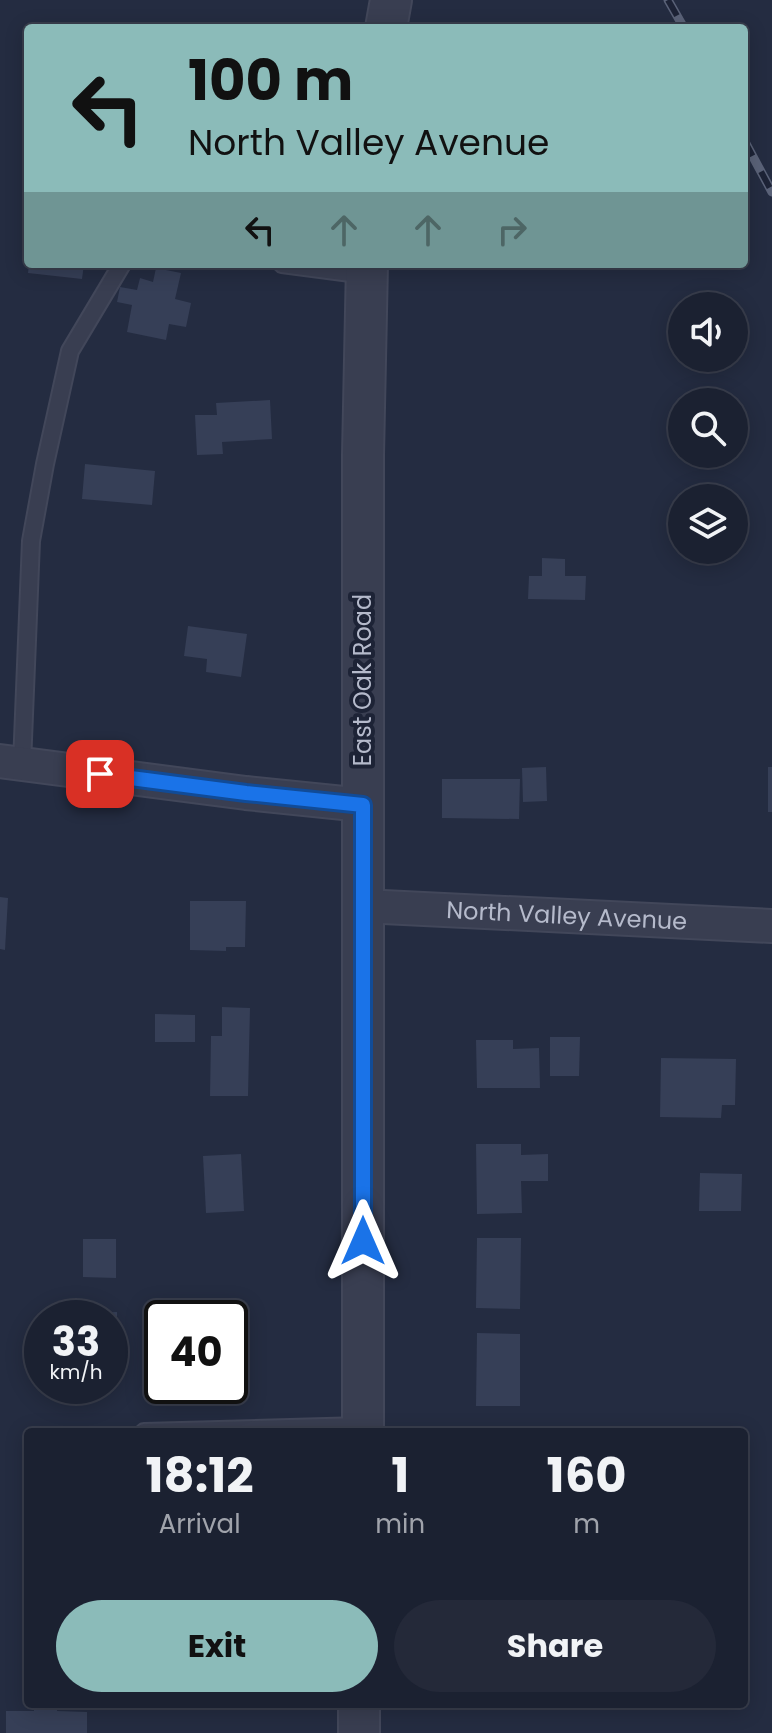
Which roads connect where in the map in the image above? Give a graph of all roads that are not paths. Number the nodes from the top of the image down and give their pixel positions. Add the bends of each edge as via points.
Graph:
1 (391, 0) edge
2 (387, 24) edge
3 (120, 268) edge
4 (338, 268) edge
5 (366, 270) edge
6 (11, 763) edge
7 (363, 805) junction
8 (363, 906) junction
9 (772, 926) edge
10 (363, 1428) edge
11 (359, 1708) edge
12 (359, 1733) edge

1 - 2 street
3 - 6 lane via 70,351 45,464 31,541
4 - 5 lane
5 - 7 street, East Oak Road
6 - 7 street
7 - 8 street, East Oak Road
8 - 9 street, North Valley Avenue
8 - 10 street, East Oak Road
11 - 12 street

